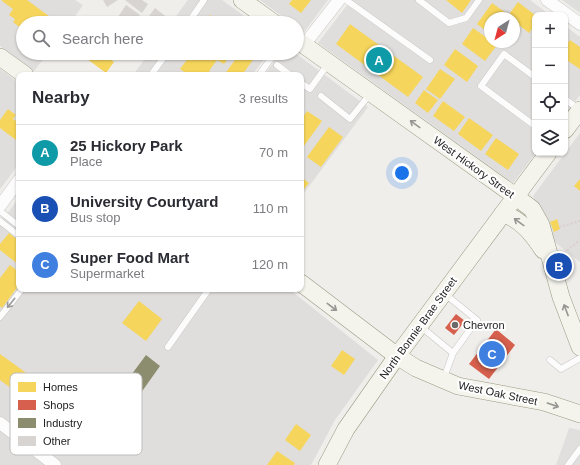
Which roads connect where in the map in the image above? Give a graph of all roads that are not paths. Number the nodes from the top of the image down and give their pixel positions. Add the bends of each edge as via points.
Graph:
1 (204, 0) edge
2 (242, 0) edge
3 (339, 0) edge
4 (346, 0) edge
5 (419, 0) edge
6 (479, 0) edge
7 (547, 0) edge
8 (193, 16) edge
9 (264, 16) edge
10 (580, 24) edge
11 (304, 39) edge
12 (304, 44) edge
13 (0, 57) edge
14 (162, 60) edge
15 (270, 60) edge
16 (430, 60) dead end
17 (329, 63) junction
18 (277, 65) dead end
19 (21, 72) edge
20 (153, 72) edge
21 (261, 72) edge
22 (286, 72) edge
23 (532, 75) edge
24 (304, 85) edge
25 (371, 92) junction
26 (321, 96) dead end
27 (568, 101) edge
28 (580, 110) edge
29 (532, 124) edge
30 (568, 126) edge
31 (546, 156) edge
32 (16, 184) edge
33 (515, 196) junction
34 (0, 206) edge
35 (0, 211) edge
36 (502, 213) junction
37 (0, 221) edge
38 (16, 224) edge
39 (16, 234) edge
40 (554, 257) junction
41 (304, 286) edge
42 (20, 292) edge
43 (207, 292) edge
44 (444, 293) junction
45 (0, 317) edge
46 (419, 326) junction
47 (168, 347) dead end
48 (580, 347) edge
49 (453, 353) junction
50 (397, 356) junction
51 (580, 358) edge
52 (550, 360) dead end
53 (443, 380) junction
54 (580, 414) edge
55 (0, 423) edge
56 (10, 431) edge
57 (580, 450) edge
58 (42, 455) edge
59 (55, 465) edge
60 (327, 465) edge
61 (568, 465) edge

1 - 8 lane
2 - 9 main road
3 - 11 street
4 - 16 lane
5 - 6 lane via 449,23 466,18
7 - 10 street
12 - 17 main road, West Hickory Street
13 - 19 main road
14 - 20 lane
15 - 21 lane
17 - 24 lane via 310,89
17 - 25 main road, West Hickory Street
18 - 22 lane
23 - 29 lane via 504,54 481,86
25 - 26 lane via 350,119
33 -> 25 main road, West Hickory Street
27 - 28 lane
28 - 30 main road
31 - 33 main road, North Bonnie Brae Street
32 - 34 street
33 - 36 main road, North Bonnie Brae Street
33 - 40 main road, West Hickory Street via 532,210
35 - 38 lane
40 -> 36 main road via 524,226
36 - 44 main road, North Bonnie Brae Street
37 - 39 lane
48 -> 40 main road, West Hickory Street via 564,307
41 -> 50 main road, West Oak Street
42 -> 45 lane
43 - 47 lane
44 - 46 main road, North Bonnie Brae Street
44 - 49 lane via 477,320
46 - 49 lane
46 - 50 main road, North Bonnie Brae Street
49 - 53 lane
50 - 53 main road, West Oak Street
50 - 60 main road, North Bonnie Brae Street via 346,429
51 - 52 lane via 561,369
53 -> 54 main road, West Oak Street via 479,391 544,402
55 - 56 street
57 - 61 lane
58 - 59 street

